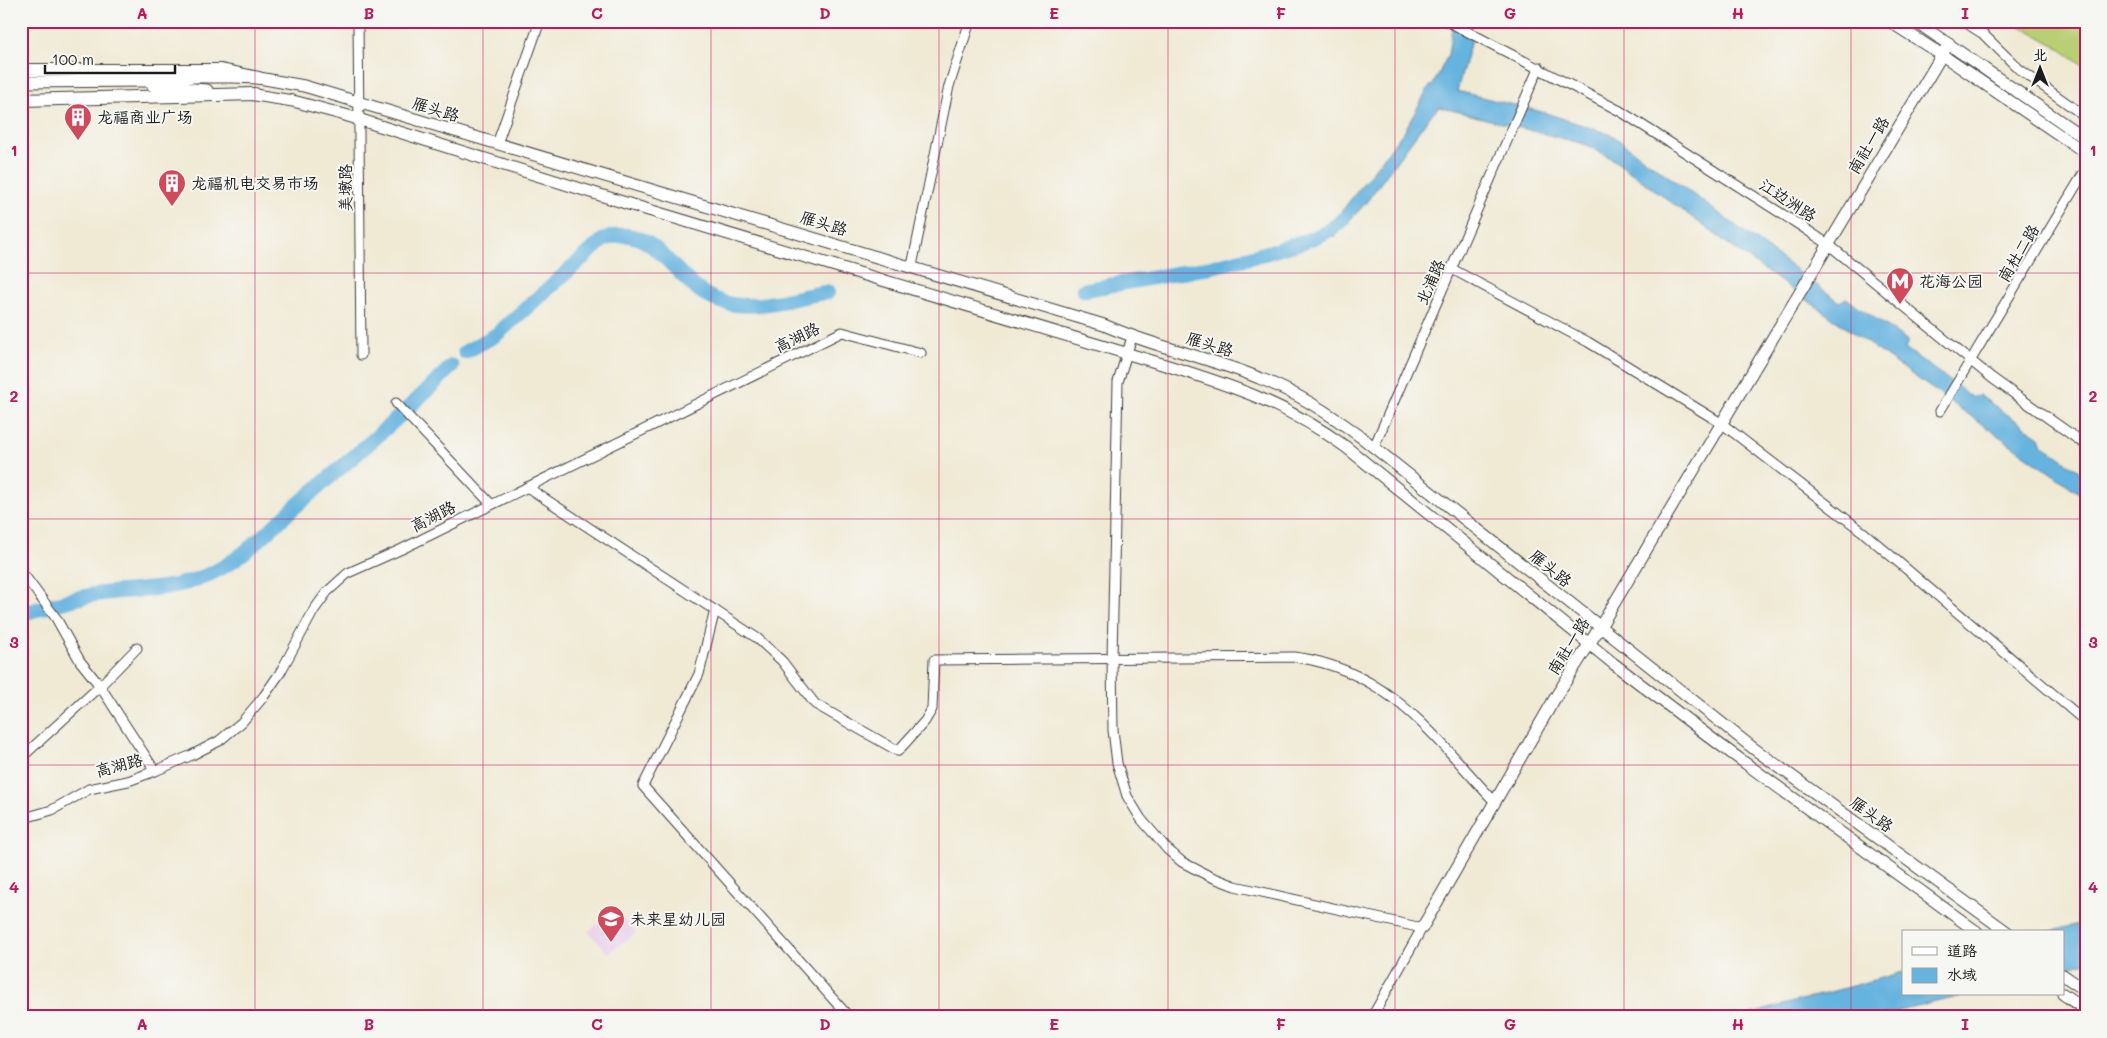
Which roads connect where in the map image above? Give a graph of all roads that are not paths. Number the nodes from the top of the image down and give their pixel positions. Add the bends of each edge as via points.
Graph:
1 (358, 21) edge
2 (540, 21) edge
3 (970, 21) edge
4 (1447, 21) edge
5 (1889, 21) edge
6 (1915, 21) edge
7 (1964, 21) edge
8 (1949, 43) junction
9 (1942, 55) junction
10 (1539, 67) junction
11 (21, 70) edge
12 (259, 78) junction
13 (21, 82) edge
14 (21, 87) edge
15 (255, 94) junction
16 (21, 100) edge
17 (360, 102) junction
18 (2086, 117) edge
19 (360, 120) junction
20 (2086, 139) edge
21 (497, 144) junction
22 (2086, 153) edge
23 (2086, 169) edge
24 (1828, 244) junction
25 (912, 266) junction
26 (1452, 268) junction
27 (1132, 337) junction
28 (921, 353) dead end
29 (1127, 353) junction
30 (361, 355) dead end
31 (1971, 362) junction
32 (396, 403) dead end
33 (1940, 411) dead end
34 (1721, 423) junction
35 (2086, 444) edge
36 (1374, 447) junction
37 (528, 487) junction
38 (491, 504) junction
39 (21, 571) edge
40 (715, 610) junction
41 (1600, 628) junction
42 (1589, 644) junction
43 (137, 648) dead end
44 (1112, 658) junction
45 (100, 686) junction
46 (2086, 722) edge
47 (21, 758) edge
48 (155, 771) junction
49 (1494, 801) junction
50 (21, 819) edge
51 (1422, 928) junction
52 (1974, 930) edge
53 (2003, 930) edge
54 (2064, 976) edge
55 (2082, 988) edge
56 (2064, 995) edge
57 (2086, 1010) edge
58 (850, 1017) edge
59 (1372, 1017) edge

1 - 17 street, 美墩路
2 - 21 street
3 - 25 street via 949,86
4 - 10 street, 江边洲路
5 - 9 main road
6 - 8 main road
7 - 18 street via 1984,34 2019,69
8 - 9 main road, 南社一路
8 - 20 main road
9 - 22 main road
9 - 24 main road, 南社一路
10 - 24 street, 江边洲路 via 1620,110
10 - 26 street, 北浦路
11 - 12 highway via 221,70
12 - 13 main road, 雁头路
12 - 17 main road, 雁头路 via 304,86
14 - 15 main road, 雁头路 via 146,86
15 - 16 highway
15 - 19 main road, 雁头路
17 - 19 street, 美墩路
17 - 21 main road, 雁头路
19 - 29 main road, 雁头路
19 - 30 street, 美墩路
21 - 25 main road, 雁头路
23 - 31 street, 南杜二路
24 - 31 street, 江边洲路
24 - 34 main road, 南社一路
25 - 27 main road, 雁头路 via 1104,325
26 - 34 street via 1588,342
26 - 36 street, 北浦路
27 - 29 street
27 - 36 main road, 雁头路 via 1274,384 1329,414
28 - 37 street, 高湖路 via 842,332
29 - 42 main road, 雁头路 via 1248,392 1320,429 1372,467
29 - 44 street via 1118,382
31 - 33 street, 南杜二路
31 - 35 street, 江边洲路
32 - 38 street
34 - 41 main road, 南社一路
34 - 46 street via 1856,526
36 - 41 main road, 雁头路
37 - 38 street, 高湖路
37 - 40 street
38 - 48 street, 高湖路 via 341,578 314,610 280,673 250,714 212,745
39 - 45 street
40 - 44 street via 766,644 815,704 898,751 925,722 932,709 934,660
40 - 58 street via 699,674 643,786
41 - 42 main road, 南社一路
41 - 53 main road, 雁头路 via 1753,748
42 - 49 main road, 南社一路
42 - 52 main road, 雁头路 via 1719,744
43 - 45 street
44 - 49 street via 1288,656 1338,667 1376,685 1404,706
44 - 51 street via 1113,730 1123,785 1140,819 1174,856 1200,872 1235,886
45 - 47 street
45 - 48 street
48 - 50 street, 高湖路 via 128,781 89,789 52,810
49 - 51 main road, 南社一路
51 - 59 street, 南社一路
54 - 55 main road
56 - 57 main road

